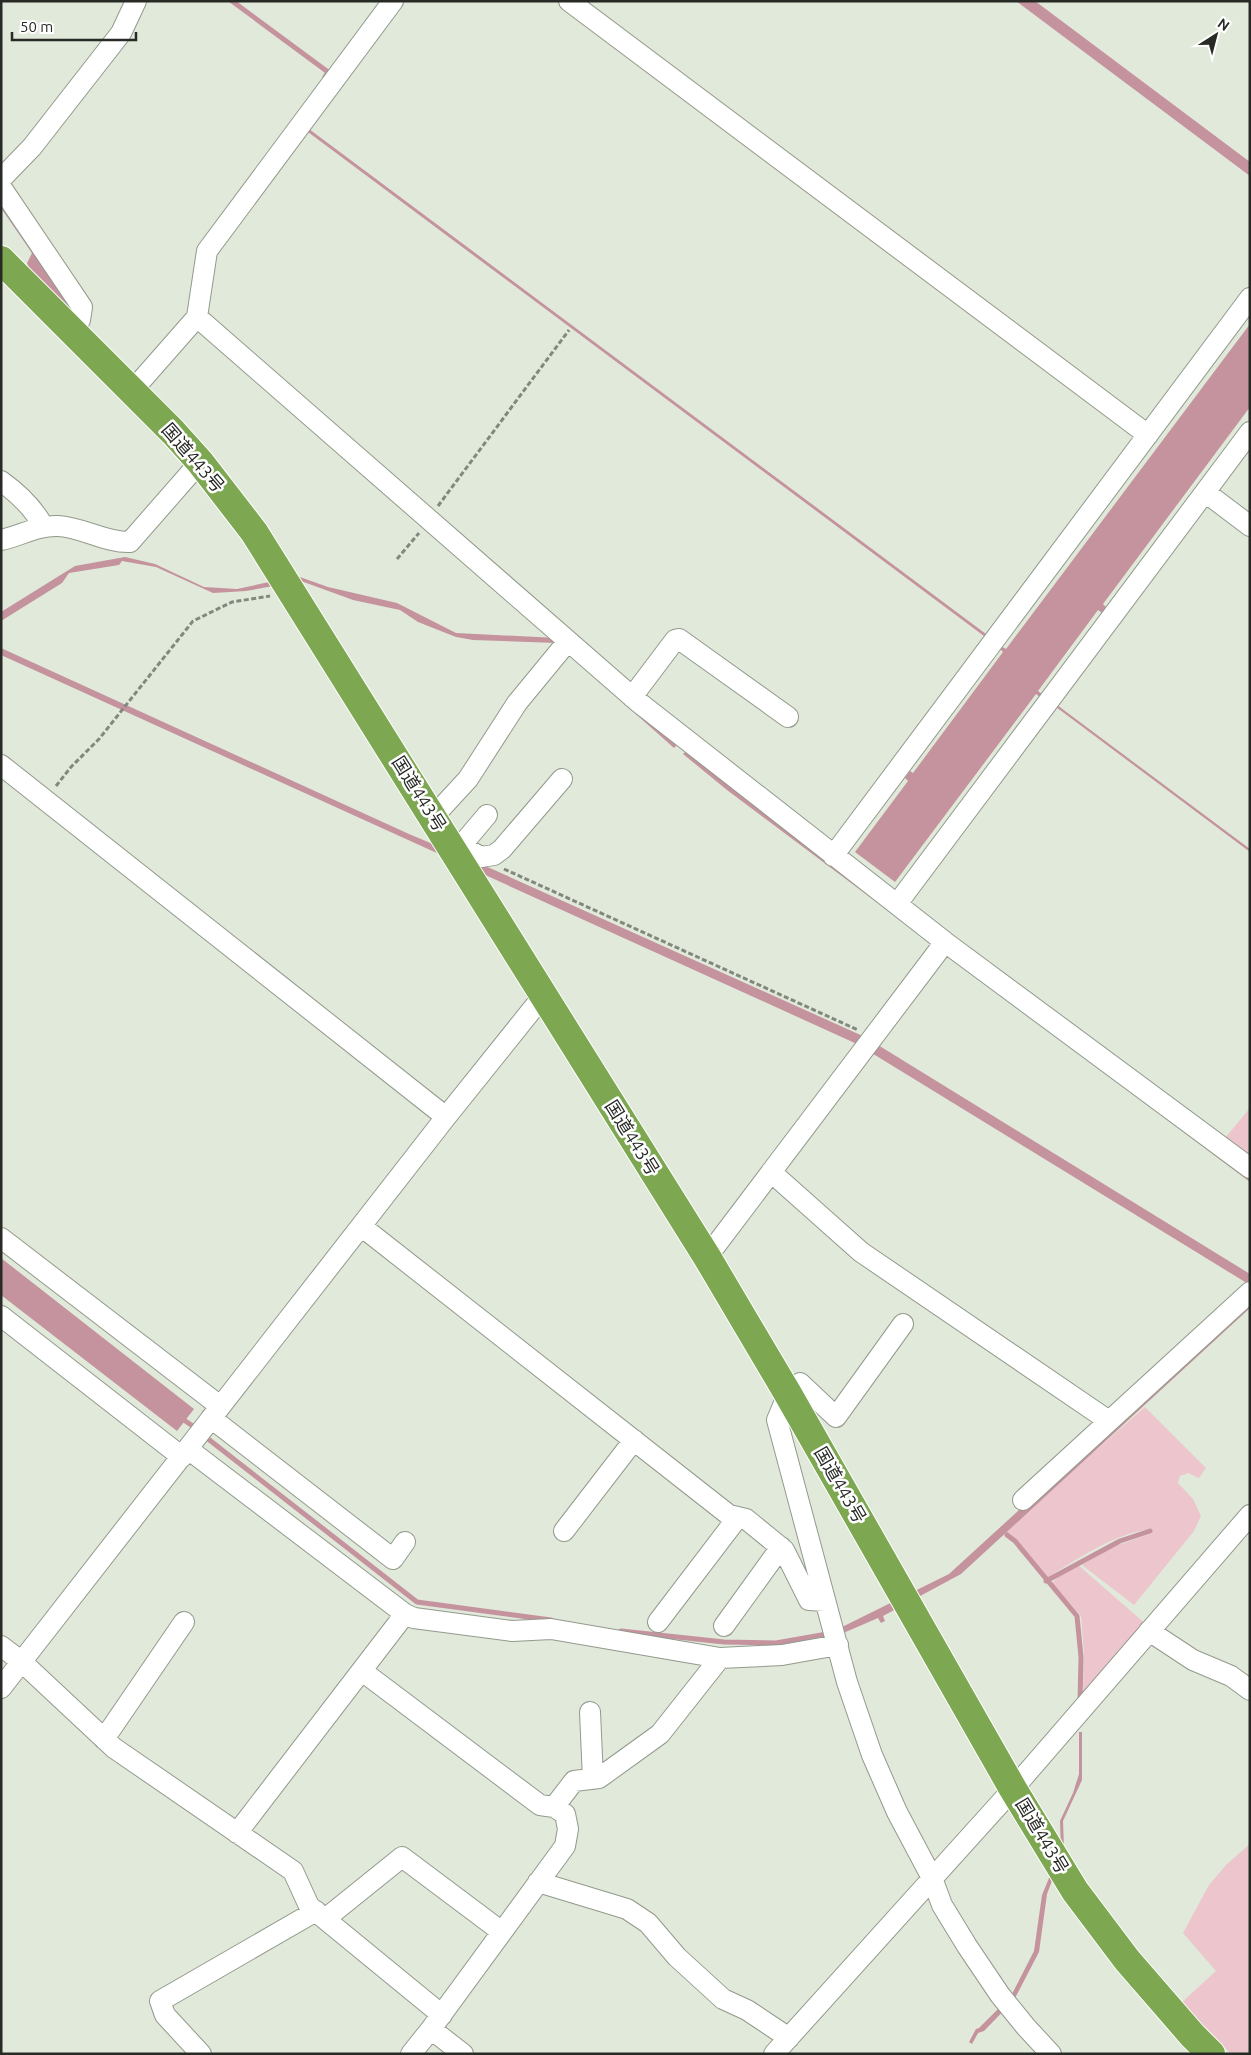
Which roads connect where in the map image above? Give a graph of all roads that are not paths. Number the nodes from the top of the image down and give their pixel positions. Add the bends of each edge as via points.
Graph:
1 (136, 1) edge
2 (393, 1) edge
3 (569, 1) edge
4 (1, 179) edge
5 (1, 188) edge
6 (1, 260) edge
7 (1250, 298) edge
8 (197, 317) junction
9 (72, 331) junction
10 (132, 391) junction
11 (1250, 432) edge
12 (1148, 434) junction
13 (200, 462) junction
14 (1, 481) edge
15 (1205, 492) junction
16 (43, 526) junction
17 (1250, 526) edge
18 (1, 540) edge
19 (568, 641) junction
20 (632, 697) junction
21 (788, 717) dead end
22 (1, 765) edge
23 (562, 779) dead end
24 (487, 815) dead end
25 (433, 817) junction
26 (458, 849) junction
27 (833, 856) junction
28 (897, 904) junction
29 (945, 942) junction
30 (543, 996) junction
31 (446, 1117) junction
32 (1250, 1168) edge
33 (771, 1172) junction
34 (361, 1226) junction
35 (1, 1238) edge
36 (707, 1257) junction
37 (1250, 1292) edge
38 (1, 1316) edge
39 (903, 1324) dead end
40 (788, 1394) junction
41 (215, 1412) junction
42 (1109, 1421) junction
43 (634, 1440) junction
44 (185, 1453) junction
45 (1023, 1500) dead end
46 (1250, 1515) edge
47 (738, 1517) junction
48 (564, 1531) dead end
49 (405, 1542) dead end
50 (781, 1547) junction
51 (825, 1601) junction
52 (405, 1614) junction
53 (184, 1622) dead end
54 (658, 1622) dead end
55 (724, 1626) dead end
56 (1149, 1631) junction
57 (838, 1645) junction
58 (1, 1646) edge
59 (720, 1658) junction
60 (22, 1662) junction
61 (362, 1671) junction
62 (1, 1688) edge
63 (1250, 1690) edge
64 (590, 1712) dead end
65 (104, 1739) junction
66 (592, 1779) junction
67 (1013, 1789) junction
68 (554, 1807) junction
69 (237, 1833) junction
70 (932, 1878) junction
71 (538, 1882) junction
72 (321, 1915) junction
73 (502, 1932) junction
74 (437, 2022) junction
75 (789, 2038) junction
76 (201, 2054) edge
77 (411, 2054) edge
78 (463, 2054) edge
79 (774, 2054) edge
80 (1051, 2054) edge
81 (1211, 2054) edge

1 - 4 street via 121,33 32,147
2 - 8 street via 207,251
3 - 12 street
5 - 9 street via 82,307 80,320
6 - 9 highway, 国道443号
7 - 12 street
8 - 10 street
8 - 19 street
9 - 10 highway, 国道443号
10 - 13 highway, 国道443号
11 - 15 street
12 - 27 street
13 - 16 street via 130,542 87,531
13 - 25 highway, 国道443号 via 254,532
14 - 16 street via 24,500
15 - 17 street
15 - 28 street
16 - 18 street
19 - 20 street
19 - 25 street via 517,703 468,779
20 - 21 street via 679,639
20 - 27 street
22 - 31 street
23 - 26 street via 494,855 482,857
24 - 26 street
25 - 26 highway, 国道443号
26 - 30 highway, 国道443号
27 - 28 street
28 - 29 street
29 - 32 street
29 - 33 street
30 - 31 street
30 - 36 highway, 国道443号
31 - 34 street
33 - 36 street
33 - 42 street via 862,1252
34 - 41 street
34 - 43 street
35 - 41 street
36 - 40 highway, 国道443号
37 - 42 street
38 - 44 street
39 - 40 street via 836,1417 800,1383
40 - 51 street via 777,1420
40 - 67 highway, 国道443号
41 - 44 street
41 - 49 street via 392,1559
42 - 45 street
43 - 47 street via 729,1515
43 - 48 street
44 - 52 street
44 - 60 street
46 - 56 street
47 - 50 street via 746,1519
47 - 54 street
50 - 51 street via 809,1600
50 - 55 street
51 - 57 street
52 - 59 street via 414,1618 512,1631 551,1629
52 - 61 street
53 - 65 street
56 - 63 street via 1193,1660 1231,1676
56 - 67 street
57 - 59 street via 782,1654
57 - 70 street via 872,1755 897,1812
58 - 60 street
59 - 66 street via 660,1734 599,1778
60 - 62 street
60 - 65 street
61 - 68 street via 540,1805
61 - 69 street
64 - 66 street
65 - 69 street
66 - 68 street via 574,1781
67 - 70 street
67 - 81 highway, 国道443号 via 1081,1899 1127,1960
68 - 71 street via 565,1814 568,1829 565,1846
69 - 72 street via 293,1871 309,1906
70 - 75 street
70 - 80 street via 942,1905 1000,1995
71 - 73 street
71 - 75 street via 627,1909 648,1922 677,1957 723,1999 747,2010
72 - 73 street via 402,1857
72 - 74 street
72 - 76 street via 160,2001 165,2015
73 - 74 street
74 - 77 street
74 - 78 street
75 - 79 street

